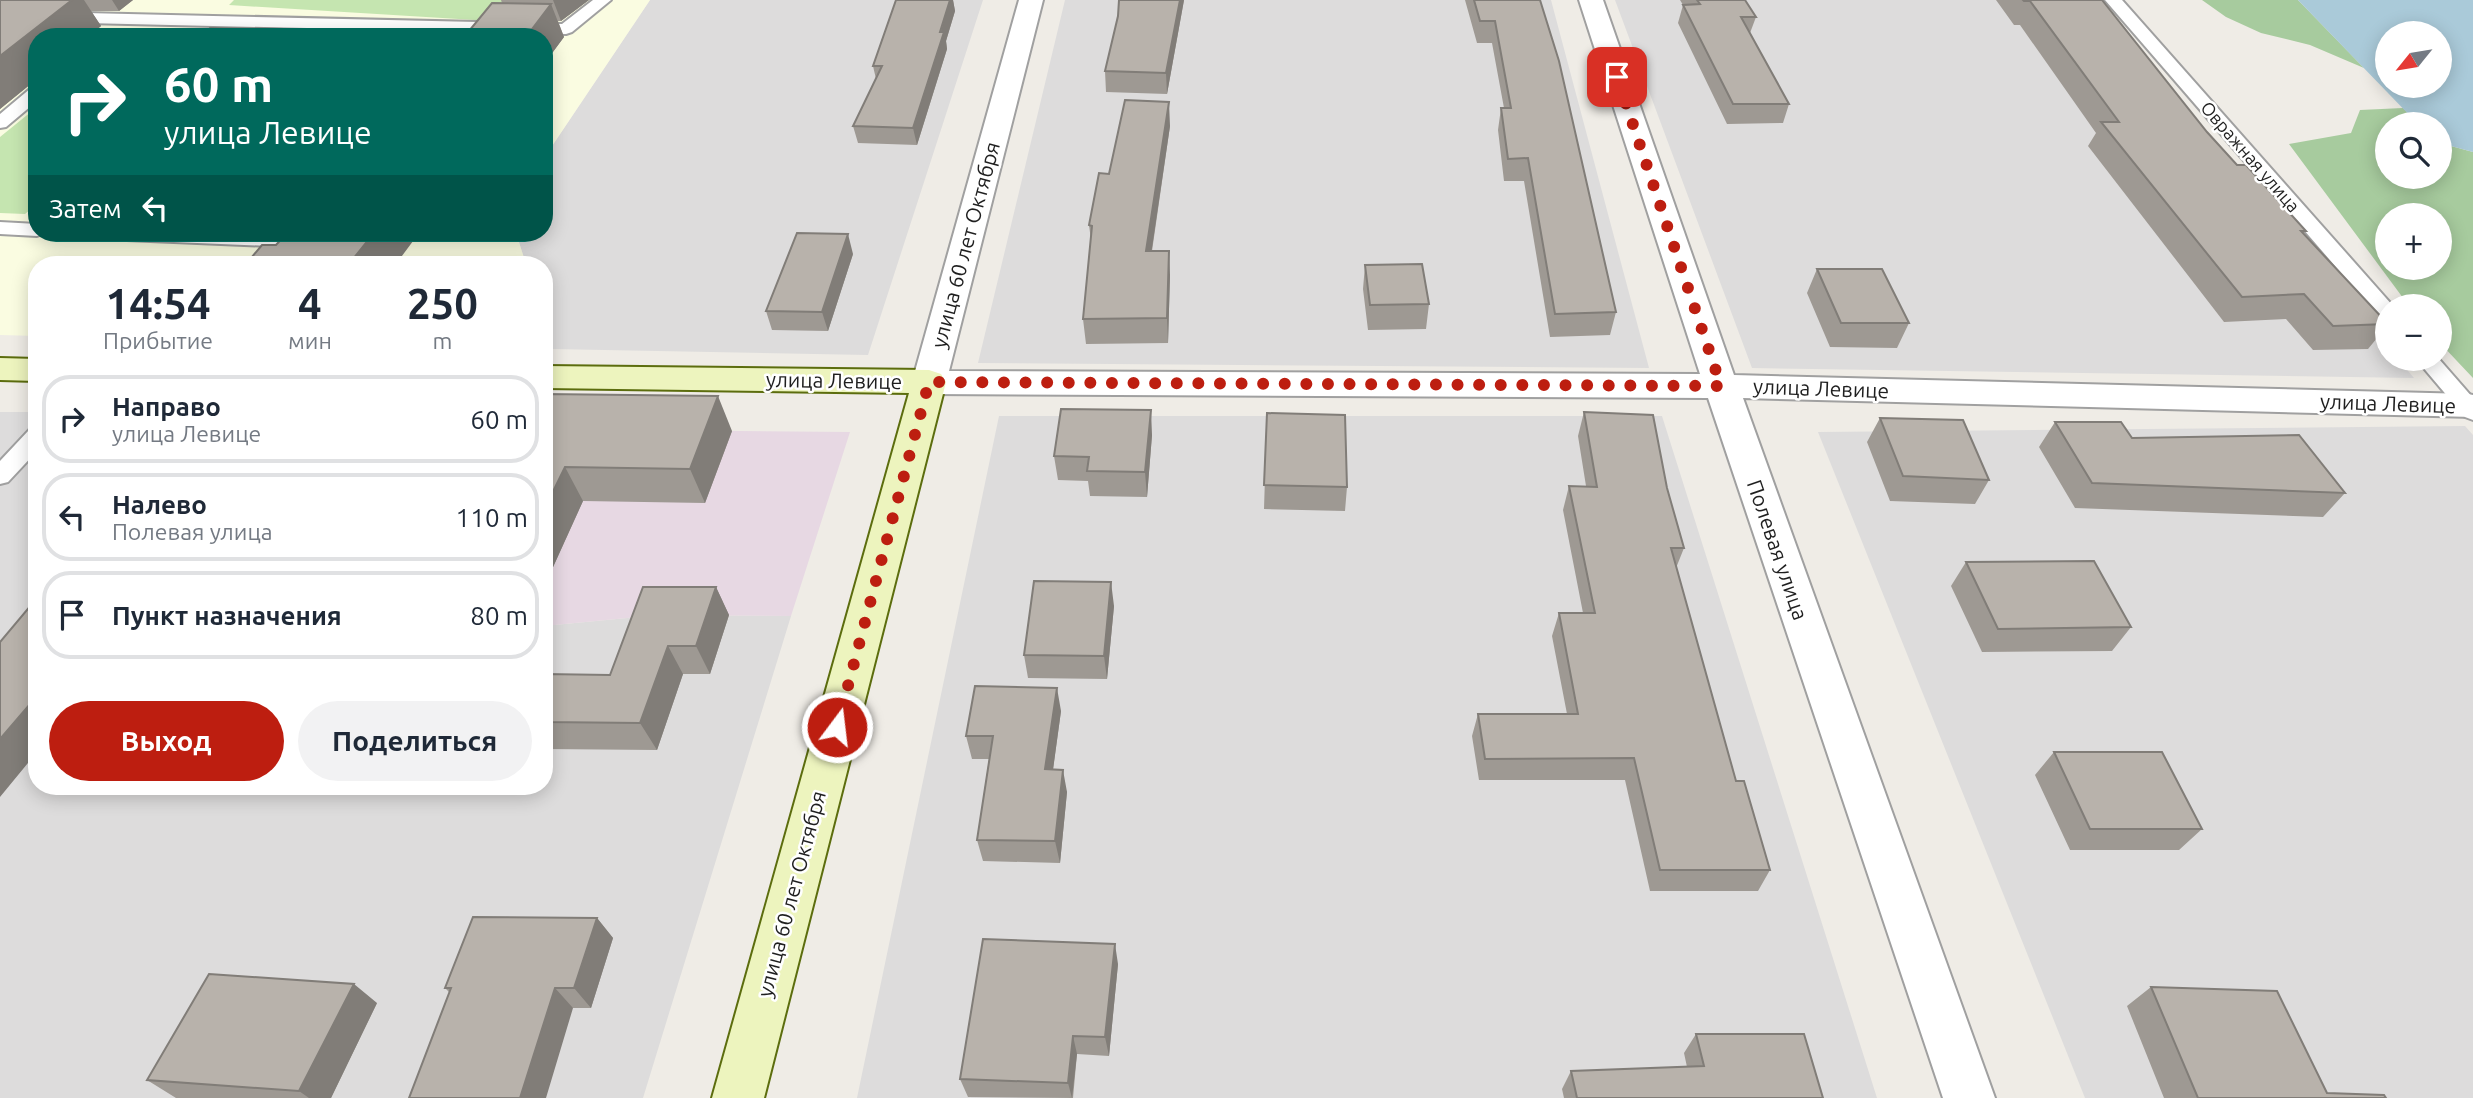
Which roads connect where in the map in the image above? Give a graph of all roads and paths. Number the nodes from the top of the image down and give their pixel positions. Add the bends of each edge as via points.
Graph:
1 (603, 0) edge
2 (1031, 0) edge
3 (1591, 0) edge
4 (2113, 0) edge
5 (208, 7) dead end
6 (0, 16) edge
7 (125, 19) junction
8 (192, 20) junction
9 (254, 22) junction
10 (114, 28) edge
11 (248, 28) edge
12 (396, 28) edge
13 (553, 30) edge
14 (28, 100) edge
15 (0, 123) edge
16 (0, 228) edge
17 (28, 230) edge
18 (2375, 299) edge
19 (0, 369) edge
20 (28, 370) edge
21 (2437, 371) edge
22 (553, 377) edge
23 (929, 382) junction
24 (1721, 386) junction
25 (2470, 409) edge
26 (28, 446) edge
27 (0, 477) edge
28 (738, 1098) edge
29 (1969, 1098) edge

1 - 13 lane via 566,29
2 - 23 street, улица 60 лет Октября
3 - 24 street, Полевая улица
4 - 18 lane, Овражная улица
5 - 8 lane
6 - 7 lane
7 - 8 lane
7 - 10 lane
8 - 9 lane
9 - 11 lane
9 - 12 lane
14 - 15 lane
16 - 17 lane
19 - 20 street
21 - 25 lane
22 - 23 street, улица Левице
23 - 24 street, улица Левице
23 - 28 street, улица 60 лет Октября
24 - 25 street, улица Левице
24 - 29 street, Полевая улица
26 - 27 lane

